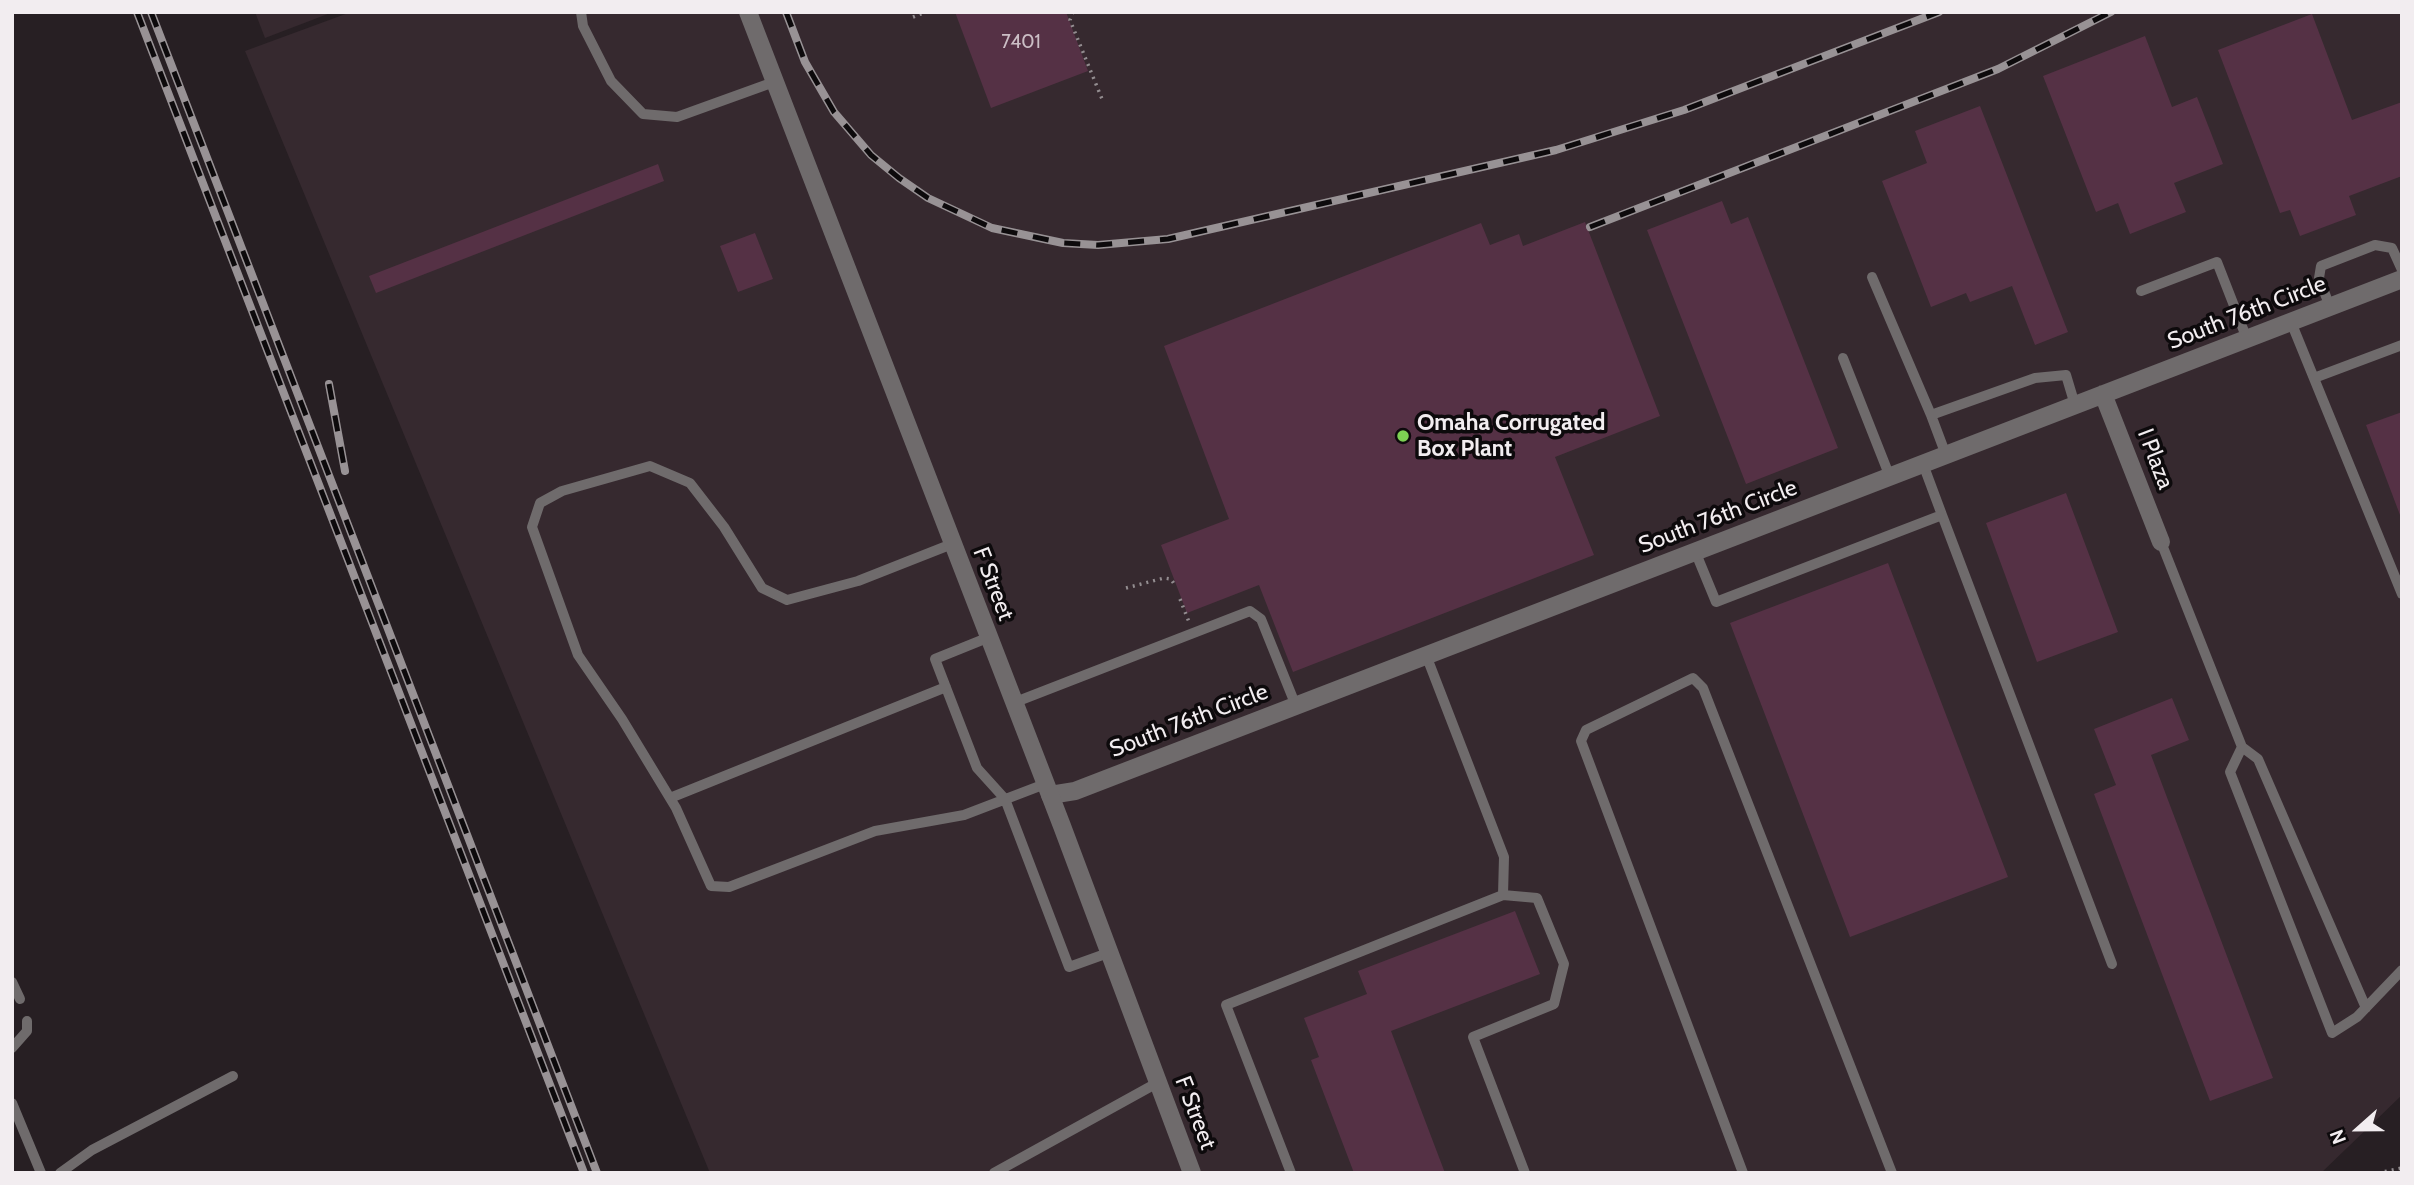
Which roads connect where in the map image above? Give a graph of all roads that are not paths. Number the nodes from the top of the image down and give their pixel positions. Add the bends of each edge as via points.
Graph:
1 (581, 12) edge
2 (748, 12) edge
3 (774, 82) junction
4 (2402, 270) edge
5 (1872, 277) dead end
6 (2402, 279) edge
7 (2141, 291) dead end
8 (2330, 307) junction
9 (2291, 322) junction
10 (2247, 338) junction
11 (2402, 345) edge
12 (1843, 358) dead end
13 (2314, 378) junction
14 (2103, 394) junction
15 (2075, 405) junction
16 (1931, 415) junction
17 (1946, 455) junction
18 (1923, 464) junction
19 (1889, 477) junction
20 (1942, 514) junction
21 (2161, 542) joint
22 (951, 544) junction
23 (1695, 551) junction
24 (2402, 594) edge
25 (987, 638) junction
26 (1426, 655) junction
27 (946, 687) junction
28 (1012, 703) junction
29 (1296, 706) junction
30 (2242, 747) junction
31 (1048, 790) junction
32 (670, 798) junction
33 (1005, 799) junction
34 (1503, 895) junction
35 (1108, 953) junction
36 (2112, 964) dead end
37 (2402, 970) edge
38 (12, 982) edge
39 (20, 999) dead end
40 (2366, 1008) junction
41 (27, 1021) dead end
42 (12, 1048) edge
43 (233, 1076) dead end
44 (1157, 1083) junction
45 (12, 1103) edge
46 (41, 1173) edge
47 (60, 1173) edge
48 (994, 1173) edge
49 (1192, 1173) edge
50 (1291, 1173) edge
51 (1525, 1173) edge
52 (1743, 1173) edge
53 (1892, 1173) edge

1 - 3 lane via 583,26 611,81 643,114 677,117
2 - 3 street, F Street
3 - 22 street, F Street
4 - 8 lane via 2392,248 2375,245 2321,266 2319,278
5 - 16 lane
6 - 8 street, South 76th Circle
7 - 10 lane via 2217,262
8 - 9 street, South 76th Circle
9 - 10 street, South 76th Circle
9 - 13 lane
10 - 14 street, South 76th Circle
11 - 13 lane
12 - 19 lane
13 - 24 lane
14 - 15 street, South 76th Circle
14 - 21 street, I Plaza
15 - 16 lane via 2066,375 2035,378
15 - 17 street, South 76th Circle
16 - 17 lane
17 - 18 street, South 76th Circle
18 - 19 street, South 76th Circle
18 - 20 lane
19 - 23 street, South 76th Circle
20 - 23 lane via 1716,602
20 - 36 lane
21 - 30 lane
22 - 25 street, F Street
22 - 32 lane via 858,580 787,600 762,588 690,483 650,466 588,482 540,503 532,527 578,655
23 - 26 street, South 76th Circle
25 - 27 lane via 936,659
25 - 28 street, F Street
26 - 29 street, South 76th Circle
26 - 34 lane via 1504,857
27 - 32 lane
27 - 33 lane via 977,768
28 - 29 lane via 1250,611 1261,619
28 - 31 street, F Street
29 - 31 street, South 76th Circle via 1075,792
30 - 40 lane via 2258,759
30 - 40 lane via 2230,772 2332,1033
31 - 33 lane
31 - 35 street, F Street
32 - 33 lane via 711,886 729,887 875,831 964,815
33 - 35 lane via 1069,967
34 - 50 lane via 1226,1004
34 - 51 lane via 1537,898 1564,964 1554,1004 1473,1037
35 - 44 street, F Street
37 - 40 lane
38 - 39 lane
41 - 42 lane via 27,1031
43 - 47 lane via 92,1150
44 - 48 lane
44 - 49 street, F Street
45 - 46 lane
52 - 53 lane via 1581,741 1586,730 1693,678 1703,688

